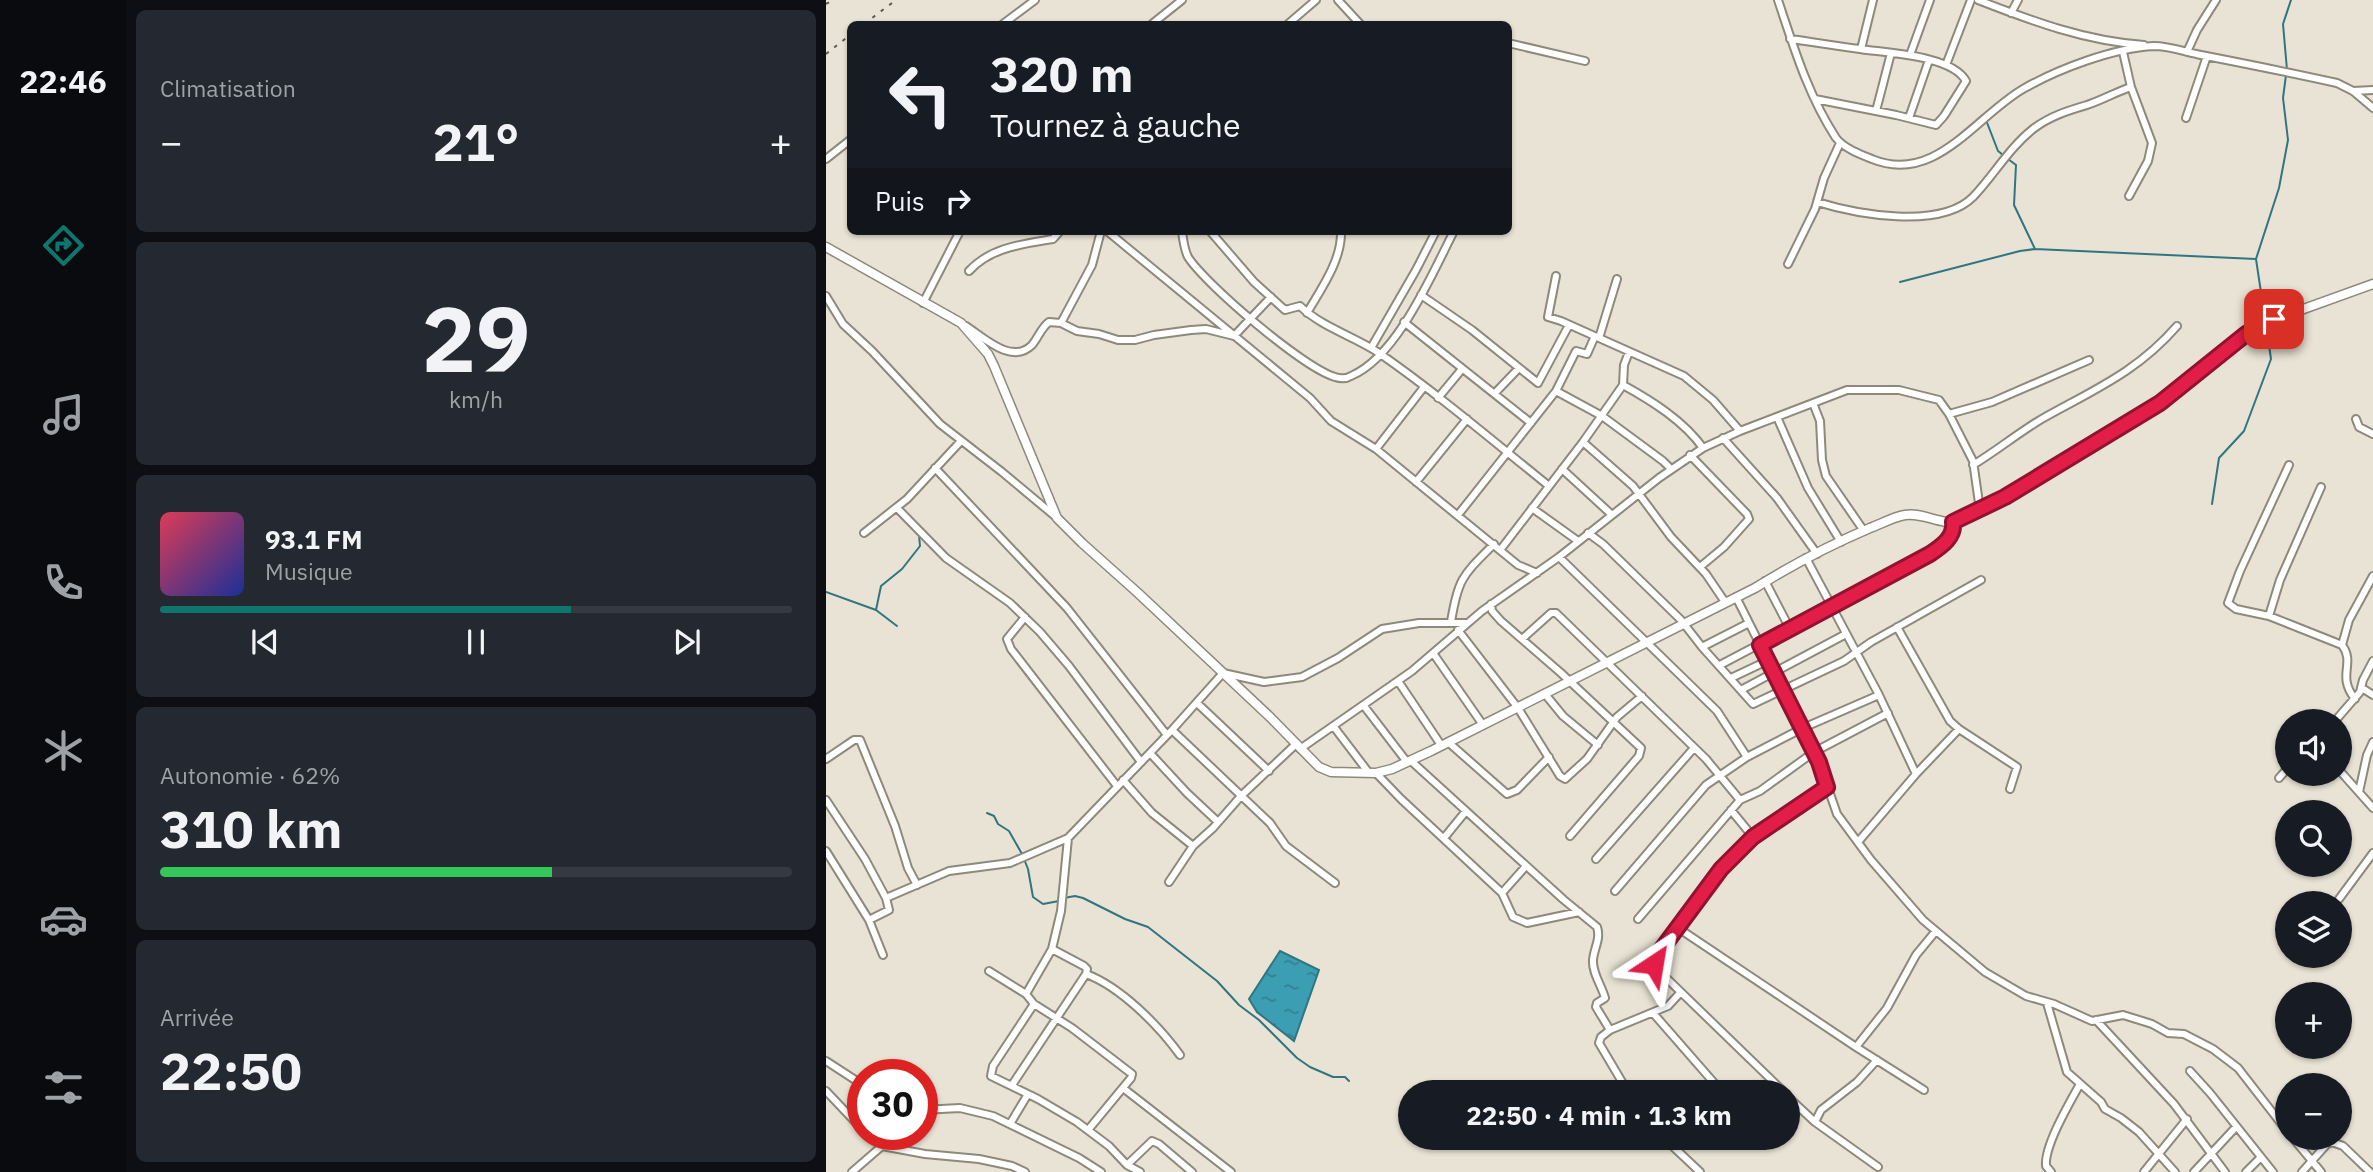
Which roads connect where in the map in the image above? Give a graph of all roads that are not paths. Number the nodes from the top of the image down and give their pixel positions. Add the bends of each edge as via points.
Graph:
1 (1035, 0) edge
2 (1182, 0) edge
3 (1316, 0) edge
4 (1338, 0) edge
5 (1778, 0) edge
6 (1873, 0) edge
7 (1930, 0) edge
8 (1971, 0) edge
9 (1978, 0) edge
10 (2018, 0) edge
11 (2216, 0) edge
12 (2011, 13) junction
13 (1009, 21) edge
14 (1156, 21) edge
15 (1292, 21) edge
16 (1357, 21) edge
17 (1790, 39) junction
18 (1512, 44) edge
19 (2156, 46) junction
20 (1861, 49) junction
21 (2123, 52) junction
22 (2187, 52) junction
23 (1891, 53) junction
24 (1910, 55) junction
25 (2207, 56) junction
26 (1929, 60) junction
27 (1585, 61) dead end
28 (1946, 65) junction
29 (2131, 87) junction
30 (2373, 90) edge
31 (2353, 91) junction
32 (1815, 99) junction
33 (2373, 108) edge
34 (1876, 111) junction
35 (1909, 118) junction
36 (2186, 118) dead end
37 (847, 142) edge
38 (1840, 143) junction
39 (826, 159) edge
40 (2129, 195) dead end
41 (1817, 202) junction
42 (958, 235) edge
43 (1057, 235) edge
44 (1100, 235) edge
45 (1112, 235) edge
46 (1183, 235) edge
47 (1213, 235) edge
48 (1341, 235) edge
49 (1434, 235) edge
50 (1452, 235) edge
51 (826, 247) edge
52 (1788, 264) dead end
53 (969, 271) dead end
54 (1556, 276) dead end
55 (1618, 279) dead end
56 (2373, 284) edge
57 (1421, 295) junction
58 (826, 296) edge
59 (1271, 297) junction
60 (923, 303) junction
61 (1307, 313) junction
62 (1250, 317) junction
63 (1404, 322) junction
64 (961, 323) junction
65 (1061, 323) junction
66 (1569, 325) junction
67 (2177, 326) dead end
68 (1234, 336) junction
69 (1597, 337) junction
70 (1371, 348) junction
71 (1629, 352) junction
72 (1381, 354) junction
73 (2089, 360) dead end
74 (1519, 368) junction
75 (1462, 369) junction
76 (1623, 385) junction
77 (1424, 387) junction
78 (1556, 391) junction
79 (1494, 393) junction
80 (1438, 398) junction
81 (1813, 402) junction
82 (1949, 414) junction
83 (1602, 415) junction
84 (1777, 417) junction
85 (1467, 419) junction
86 (2356, 419) dead end
87 (1531, 423) junction
88 (1740, 431) junction
89 (2373, 434) edge
90 (1723, 438) junction
91 (961, 441) junction
92 (1583, 442) junction
93 (1703, 448) junction
94 (1376, 449) junction
95 (1508, 452) junction
96 (1690, 456) junction
97 (1973, 465) junction
98 (2289, 465) dead end
99 (935, 468) junction
100 (1562, 469) junction
101 (1671, 469) junction
102 (1416, 482) junction
103 (1549, 486) junction
104 (2321, 487) dead end
105 (1639, 493) junction
106 (897, 508) junction
107 (1532, 508) junction
108 (1980, 510) junction
109 (1611, 514) junction
110 (1458, 515) junction
111 (1057, 518) junction
112 (1953, 522) junction
113 (1864, 531) junction
114 (864, 533) dead end
115 (1588, 533) junction
116 (1577, 541) junction
117 (1841, 542) junction
118 (1497, 547) junction
119 (1816, 554) junction
120 (1559, 557) junction
121 (1807, 558) junction
122 (1518, 565) junction
123 (1700, 567) junction
124 (1538, 573) junction
125 (2373, 576) edge
126 (1981, 580) dead end
127 (1765, 582) junction
128 (1520, 583) junction
129 (1737, 597) junction
130 (1725, 602) junction
131 (1831, 607) junction
132 (1491, 608) junction
133 (2269, 616) junction
134 (1025, 617) junction
135 (1451, 622) junction
136 (1683, 622) junction
137 (1466, 623) junction
138 (1749, 623) junction
139 (1897, 627) junction
140 (1790, 629) junction
141 (1458, 630) junction
142 (1846, 634) junction
143 (1522, 639) junction
144 (1646, 642) junction
145 (1760, 645) junction
146 (2342, 645) junction
147 (1702, 647) junction
148 (1857, 652) junction
149 (1433, 653) junction
150 (1769, 660) junction
151 (1608, 661) junction
152 (2373, 661) edge
153 (1720, 666) junction
154 (1775, 671) junction
155 (1223, 673) junction
156 (1731, 678) junction
157 (1398, 681) junction
158 (1569, 681) junction
159 (2362, 688) junction
160 (1741, 690) junction
161 (1784, 690) junction
162 (1545, 694) junction
163 (1879, 695) junction
164 (2373, 695) edge
165 (1643, 696) junction
166 (2355, 699) junction
167 (1197, 703) junction
168 (1364, 706) junction
169 (1517, 708) junction
170 (2346, 709) edge
171 (1888, 713) junction
172 (1613, 723) junction
173 (1483, 724) junction
174 (1334, 727) junction
175 (1803, 728) junction
176 (1959, 729) junction
177 (1170, 733) junction
178 (2373, 742) edge
179 (1444, 744) junction
180 (1598, 745) junction
181 (1298, 747) junction
182 (1694, 748) junction
183 (1150, 752) junction
184 (1815, 752) junction
185 (1549, 757) junction
186 (1747, 757) junction
187 (826, 759) edge
188 (1412, 759) junction
189 (1141, 762) junction
190 (1269, 771) junction
191 (1373, 773) junction
192 (1916, 774) junction
193 (1722, 775) junction
194 (1122, 780) junction
195 (2352, 784) edge
196 (1116, 786) junction
197 (1827, 787) junction
198 (2010, 789) dead end
199 (2359, 792) junction
200 (1241, 796) junction
201 (826, 800) edge
202 (1740, 800) junction
203 (2373, 808) edge
204 (1731, 810) junction
205 (1466, 811) junction
206 (1218, 822) junction
207 (1570, 836) dead end
208 (1753, 837) junction
209 (1068, 838) junction
210 (1444, 838) junction
211 (1857, 842) junction
212 (1193, 846) junction
213 (826, 851) edge
214 (2373, 853) edge
215 (1596, 859) dead end
216 (1526, 866) junction
217 (1169, 882) dead end
218 (1335, 883) dead end
219 (917, 885) junction
220 (1615, 891) dead end
221 (2345, 891) edge
222 (1502, 893) junction
223 (886, 898) junction
224 (1579, 912) junction
225 (1637, 919) dead end
226 (869, 920) junction
227 (1678, 928) junction
228 (1935, 932) junction
229 (1052, 949) junction
230 (883, 955) dead end
231 (989, 971) dead end
232 (1086, 974) junction
233 (1680, 993) junction
234 (1026, 994) junction
235 (2047, 1003) junction
236 (1034, 1004) junction
237 (1653, 1013) junction
238 (1056, 1018) junction
239 (2096, 1020) junction
240 (1610, 1030) junction
241 (1856, 1047) junction
242 (1180, 1055) dead end
243 (1877, 1060) junction
244 (826, 1061) edge
245 (2190, 1071) dead end
246 (847, 1075) edge
247 (1621, 1080) edge
248 (1712, 1080) edge
249 (1771, 1080) edge
250 (2080, 1084) junction
251 (1012, 1085) junction
252 (1123, 1088) junction
253 (1924, 1090) dead end
254 (826, 1091) edge
255 (1028, 1094) junction
256 (1800, 1108) edge
257 (938, 1109) edge
258 (847, 1113) edge
259 (2275, 1116) edge
260 (2187, 1119) junction
261 (1815, 1122) junction
262 (1010, 1124) junction
263 (2236, 1127) junction
264 (1088, 1130) junction
265 (877, 1150) edge
266 (908, 1150) edge
267 (1677, 1150) edge
268 (2303, 1150) edge
269 (2210, 1153) junction
270 (2160, 1154) junction
271 (2261, 1157) junction
272 (2312, 1161) junction
273 (991, 1163) junction
274 (1127, 1165) junction
275 (1006, 1166) junction
276 (1878, 1167) dead end
277 (852, 1172) edge
278 (990, 1172) edge
279 (997, 1172) edge
280 (1025, 1172) edge
281 (1101, 1172) edge
282 (1140, 1172) edge
283 (1192, 1172) edge
284 (1231, 1172) edge
285 (1700, 1172) edge
286 (2051, 1172) edge
287 (2144, 1172) edge
288 (2175, 1172) edge
289 (2194, 1172) edge
290 (2225, 1172) edge
291 (2246, 1172) edge
292 (2273, 1172) edge
293 (2302, 1172) edge
294 (2322, 1172) edge
295 (2370, 1172) edge

1 - 13 street
2 - 14 street
3 - 15 street
4 - 16 street
5 - 17 street
6 - 20 street
7 - 24 street
8 - 28 street
9 - 12 street
10 - 12 street
11 - 22 street
12 - 19 street via 2091,39
17 - 20 street
17 - 32 street
18 - 27 street
19 - 21 street
19 - 22 street
20 - 23 street
21 - 29 street
21 - 38 street via 2027,86 1925,161 1891,165
22 - 25 street
23 - 24 street
23 - 34 street
24 - 26 street
25 - 31 street via 2337,83
25 - 36 street
26 - 28 street
26 - 35 street
28 - 35 street via 1966,81 1944,116 1936,125
29 - 40 street via 2152,151
29 - 41 street via 2046,120 2013,148 1970,200 1949,209 1881,216
30 - 31 street
31 - 33 street
32 - 34 street
32 - 38 street
34 - 35 street
37 - 39 street
38 - 41 street
41 - 52 street
42 - 60 street
43 - 53 street via 994,252
44 - 65 street via 1092,265
45 - 68 street
46 - 62 street via 1191,261
47 - 59 street
48 - 61 street via 1335,262
49 - 70 street
50 - 57 street
51 - 60 street
54 - 66 street via 1547,316
55 - 69 street
56 - 108 street via 2259,325 2160,403
57 - 63 street
57 - 74 street
58 - 91 street via 843,324
59 - 61 street via 1285,310 1298,306
59 - 62 street
60 - 64 street
61 - 70 street
62 - 68 street
62 - 72 street via 1295,353 1338,378 1352,376
63 - 72 street
63 - 75 street
64 - 65 street via 1011,353 1031,345 1049,322
64 - 111 street via 989,354
65 - 68 street via 1118,341 1191,330
66 - 69 street
66 - 74 street via 1540,382
67 - 97 street via 2121,376 2027,428
68 - 94 street via 1331,421
69 - 71 street
69 - 78 street via 1587,354 1576,351
70 - 72 street
71 - 76 street
71 - 88 street via 1695,383
72 - 77 street
73 - 82 street via 2006,397
74 - 79 street
75 - 79 street
75 - 80 street
76 - 83 street
76 - 93 street via 1684,426
77 - 80 street
77 - 94 street
78 - 83 street
78 - 87 street
79 - 87 street
80 - 85 street
81 - 82 street via 1847,390 1890,389 1935,398
81 - 84 street
81 - 113 street via 1820,421 1826,477
82 - 97 street
83 - 92 street
83 - 101 street
84 - 88 street
84 - 117 street via 1808,488
85 - 95 street
85 - 102 street
86 - 89 street via 2359,427
87 - 95 street
88 - 90 street
90 - 93 street
90 - 119 street via 1777,498
91 - 99 street
91 - 111 street
92 - 100 street
92 - 105 street
93 - 96 street
94 - 102 street
95 - 103 street
95 - 110 street
96 - 101 street
96 - 123 street via 1748,517 1746,525
97 - 108 street
98 - 133 street via 2228,603
99 - 106 street
99 - 177 street via 1067,608
100 - 103 street
100 - 109 street
101 - 105 street
102 - 110 street
103 - 107 street
104 - 133 street
105 - 109 street
105 - 123 street
106 - 114 street
106 - 134 street via 946,558
107 - 116 street
107 - 118 street
108 - 112 street
109 - 115 street
110 - 118 street
111 - 155 street
112 - 113 street via 1906,515
112 - 131 street via 1950,537 1930,554
113 - 117 street
115 - 116 street
115 - 136 street
116 - 120 street
117 - 119 street
118 - 122 street
118 - 135 street via 1463,575
119 - 121 street
120 - 124 street
120 - 144 street
121 - 127 street
121 - 131 street
122 - 124 street
122 - 128 street
123 - 130 street
124 - 128 street
125 - 146 street
126 - 139 street
127 - 129 street
127 - 140 street
128 - 132 street
129 - 130 street
129 - 138 street
130 - 136 street
131 - 140 street
131 - 142 street
132 - 137 street
132 - 143 street
133 - 146 street
134 - 189 street via 1069,666
134 - 196 street via 1007,639 1011,649
135 - 137 street
135 - 155 street via 1382,629 1302,677 1264,682
136 - 144 street
136 - 147 street
137 - 141 street
138 - 145 street
138 - 147 street
139 - 148 street
139 - 176 street
140 - 145 street
141 - 149 street
141 - 169 street
142 - 148 street
142 - 154 street
143 - 151 street via 1554,612
143 - 158 street
144 - 151 street
144 - 186 street via 1717,711
145 - 150 street
145 - 153 street
146 - 166 street via 2348,656 2345,677
147 - 153 street
148 - 161 street
148 - 163 street
149 - 157 street
149 - 173 street
150 - 154 street
150 - 156 street
151 - 158 street
151 - 165 street
152 - 159 street
153 - 156 street
154 - 160 street
154 - 161 street
155 - 167 street
155 - 181 street
156 - 160 street
157 - 168 street
157 - 179 street
158 - 162 street
158 - 172 street
159 - 164 street
159 - 166 street
160 - 161 street via 1753,704
161 - 175 street
162 - 169 street
162 - 180 street
163 - 171 street
163 - 175 street
165 - 172 street
165 - 182 street
166 - 170 street
167 - 177 street
167 - 190 street
168 - 174 street
168 - 188 street
169 - 173 street
169 - 185 street
171 - 184 street
171 - 192 street
172 - 180 street
172 - 207 street via 1642,752
173 - 179 street
174 - 181 street
174 - 191 street
175 - 184 street
175 - 186 street
176 - 192 street
176 - 198 street via 2017,767
177 - 183 street
177 - 200 street
178 - 199 street
179 - 185 street via 1507,794 1517,790
179 - 188 street
180 - 185 street via 1565,779
181 - 190 street
181 - 191 street via 1324,770
182 - 193 street
182 - 215 street
183 - 189 street
183 - 206 street
184 - 197 street
184 - 202 street
186 - 193 street
187 - 219 street via 860,740
188 - 191 street
188 - 205 street
189 - 194 street
190 - 200 street
191 - 210 street
192 - 211 street
193 - 202 street
193 - 220 street via 1703,789
194 - 196 street
194 - 212 street
195 - 199 street
196 - 209 street
197 - 208 street
197 - 211 street via 1837,814
199 - 203 street
200 - 206 street
200 - 218 street via 1286,846
201 - 223 street
202 - 204 street
204 - 208 street
204 - 225 street
205 - 210 street
205 - 216 street
206 - 212 street
208 - 227 street via 1721,869
209 - 219 street via 1010,863 960,868
209 - 229 street
210 - 222 street
211 - 228 street
212 - 217 street
213 - 226 street
214 - 221 street
216 - 222 street
216 - 224 street
219 - 223 street
222 - 224 street via 1513,917 1524,922
223 - 226 street via 889,910
224 - 240 street via 1599,932 1593,960 1605,998 1596,1007
226 - 230 street
227 - 233 street via 1653,961
227 - 241 street
228 - 235 street via 1985,972
228 - 241 street
229 - 232 street via 1087,969
229 - 234 street
231 - 234 street
232 - 238 street
232 - 242 street via 1130,1003
233 - 237 street
233 - 249 street
234 - 236 street
235 - 239 street
235 - 250 street via 2066,1070
236 - 238 street
236 - 251 street via 991,1070 994,1077
237 - 240 street
237 - 248 street
238 - 251 street
238 - 252 street via 1132,1074
239 - 259 street via 2123,1015 2168,1033 2184,1034 2213,1049 2238,1068
239 - 260 street
240 - 247 street via 1599,1043
241 - 243 street
243 - 253 street
243 - 261 street via 1821,1110
244 - 246 street
245 - 263 street
250 - 270 street
250 - 286 street via 2047,1156
251 - 255 street
252 - 264 street
252 - 284 street
254 - 258 street
255 - 262 street
255 - 264 street
256 - 261 street
257 - 262 street via 971,1110
260 - 269 street
260 - 270 street
261 - 276 street
262 - 281 street
263 - 269 street
263 - 271 street
264 - 274 street
265 - 277 street
266 - 273 street
267 - 285 street
268 - 272 street
269 - 289 street
269 - 290 street
270 - 287 street
270 - 288 street
271 - 291 street
271 - 292 street
272 - 293 street
272 - 294 street
272 - 295 street via 2328,1144 2338,1143
273 - 275 street
273 - 278 street
274 - 282 street
274 - 283 street via 1152,1141
275 - 279 street
275 - 280 street

